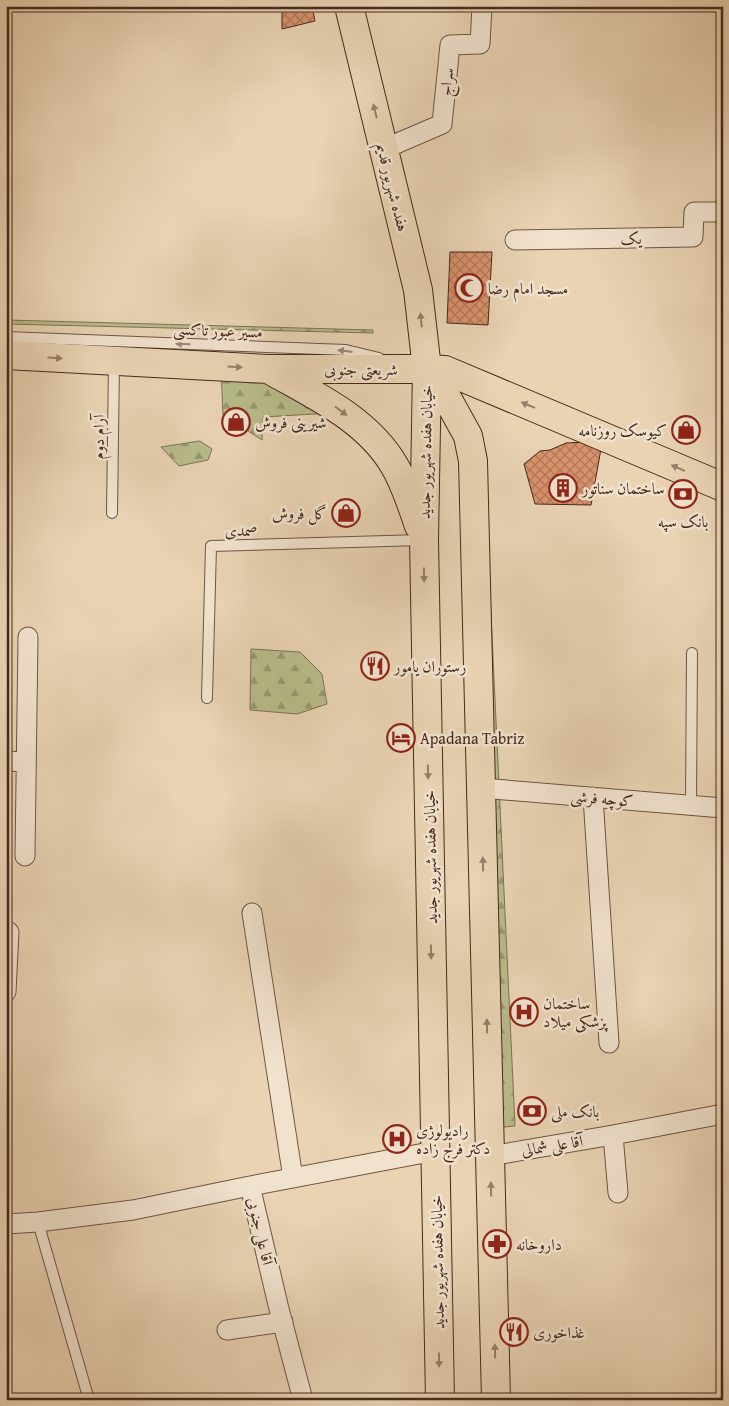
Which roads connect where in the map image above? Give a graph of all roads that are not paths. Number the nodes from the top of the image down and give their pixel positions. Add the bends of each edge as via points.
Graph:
1 (349, 6) edge
2 (482, 6) edge
3 (384, 149) junction
4 (723, 212) edge
5 (515, 240) dead end
6 (6, 337) edge
7 (6, 355) edge
8 (114, 361) junction
9 (268, 369) junction
10 (427, 369) junction
11 (723, 486) edge
12 (112, 513) dead end
13 (424, 540) junction
14 (28, 637) dead end
15 (692, 653) dead end
16 (207, 698) dead end
17 (6, 761) edge
18 (26, 762) junction
19 (481, 788) junction
20 (594, 797) junction
21 (691, 805) junction
22 (723, 808) edge
23 (25, 856) dead end
24 (252, 913) dead end
25 (8, 932) dead end
26 (6, 992) edge
27 (609, 1043) dead end
28 (723, 1114) edge
29 (613, 1135) junction
30 (435, 1151) junction
31 (490, 1156) junction
32 (293, 1178) junction
33 (250, 1186) junction
34 (618, 1193) dead end
35 (38, 1222) junction
36 (6, 1224) edge
37 (283, 1322) junction
38 (227, 1330) dead end
39 (89, 1400) edge
40 (303, 1400) edge
41 (440, 1400) edge
42 (496, 1400) edge

3 -> 1 main road, هفده شهریور قدیم
2 - 3 street, سراج via 480,44 450,45 442,124
10 -> 3 main road, هفده شهریور قدیم via 418,290
4 - 5 street, یک via 694,212 693,237
10 -> 6 lane, مسیر عبور تاکسی via 346,350
7 -> 8 main road, شریعتی جنوبی
8 -> 9 main road, شریعتی جنوبی
8 - 12 lane, آرام دوم
9 - 10 main road, شریعتی جنوبی
9 -> 13 main road via 336,407 372,436 394,465
11 -> 10 main road, شریعتی جنوبی via 445,370
10 - 13 main road, خیابان هفده شهریور جدید
10 - 19 main road, خیابان هفده شهریور جدید via 441,387 468,436 473,461
13 - 16 lane, صمدی via 211,546
13 -> 30 main road, خیابان هفده شهریور جدید
14 - 18 street
15 - 21 lane
17 - 18 street
18 - 23 street
19 - 20 street, کوچه فرشی
31 -> 19 main road, خیابان هفده شهریور جدید
20 - 21 street, کوچه فرشی
20 - 27 street
21 - 22 street, کوچه فرشی
24 - 32 street
25 - 26 street
28 - 29 street, آقا علی شمالی
29 - 31 street, آقا علی شمالی
29 - 34 street
30 - 32 street, آقا علی جنوبی
30 -> 41 main road, خیابان هفده شهریور جدید
42 -> 31 main road, خیابان هفده شهریور جدید
32 - 33 street, آقا علی جنوبی
33 - 35 street via 133,1210
33 - 37 street, آقا علی جنوبی
35 - 36 street
35 - 39 lane
37 - 38 street
37 - 40 street, آقا علی جنوبی

